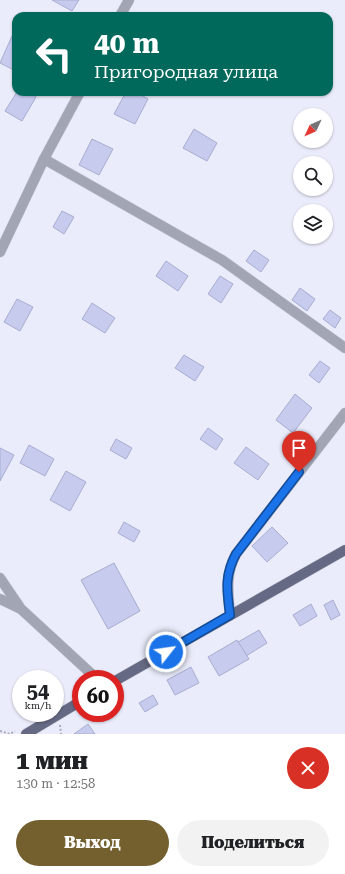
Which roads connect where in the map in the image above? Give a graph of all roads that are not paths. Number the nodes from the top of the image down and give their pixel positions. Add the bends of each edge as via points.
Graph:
1 (129, 0) edge
2 (122, 12) edge
3 (78, 96) edge
4 (44, 159) junction
5 (0, 252) edge
6 (345, 348) edge
7 (345, 413) edge
8 (345, 550) edge
9 (0, 578) edge
10 (0, 599) edge
11 (21, 609) junction
12 (230, 615) junction
13 (87, 670) edge
14 (124, 676) edge
15 (72, 706) edge
16 (26, 734) edge

1 - 2 street
3 - 4 street
4 - 5 street
4 - 6 street via 222,260
7 - 12 street via 236,554 226,582
8 - 12 main road
9 - 11 street
10 - 11 street
11 - 13 street
12 - 14 main road
15 - 16 main road

